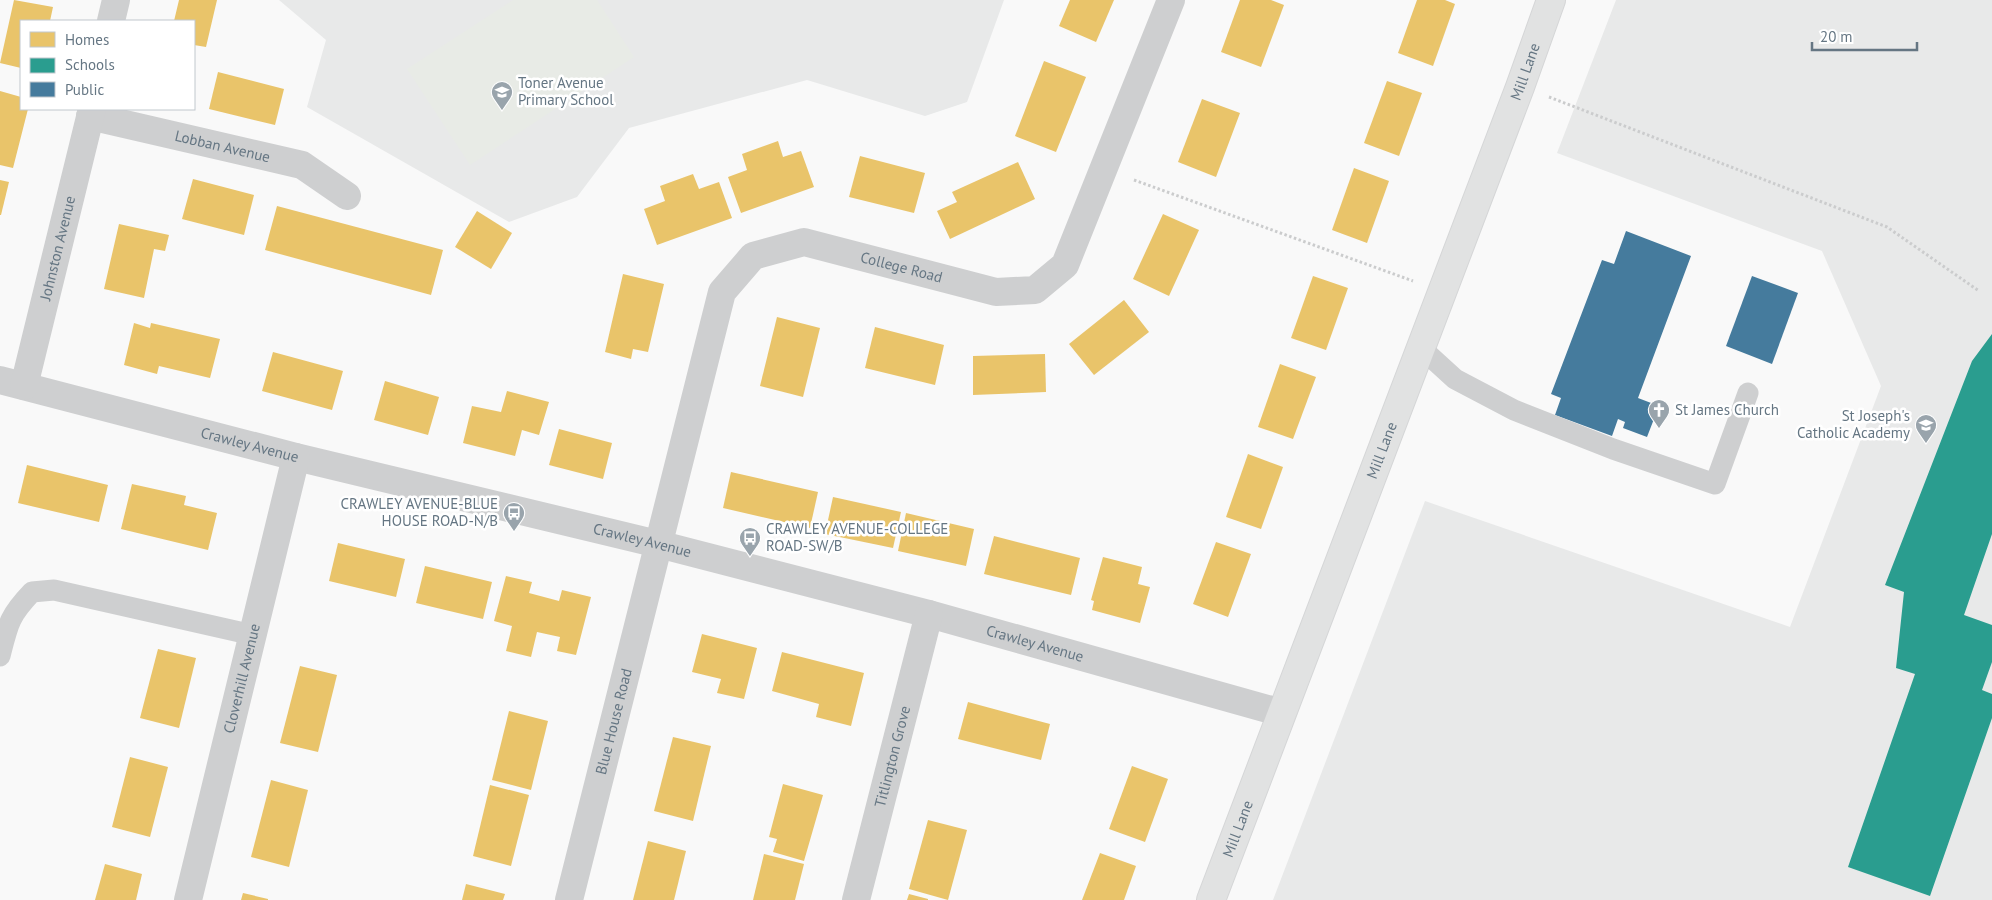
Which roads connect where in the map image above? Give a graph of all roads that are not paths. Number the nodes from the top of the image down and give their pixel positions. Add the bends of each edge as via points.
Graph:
1 (116, 0) edge
2 (1170, 0) edge
3 (1551, 0) edge
4 (111, 20) edge
5 (91, 112) edge
6 (347, 196) dead end
7 (1421, 348) junction
8 (12, 383) edge
9 (1748, 393) dead end
10 (296, 457) junction
11 (658, 544) junction
12 (929, 614) junction
13 (253, 635) junction
14 (0, 656) edge
15 (1282, 713) junction
16 (188, 900) edge
17 (569, 900) edge
18 (856, 900) edge
19 (1211, 900) edge

1 - 4 street
2 - 11 street, College Road via 1065,265 1035,290 996,292 804,242 753,256 722,292
3 - 7 main road, Mill Lane
5 - 6 street, Lobban Avenue via 302,165
5 - 8 street, Johnston Avenue
7 - 9 lane via 1455,379 1514,410 1613,450 1715,484
7 - 15 main road, Mill Lane
8 - 10 street, Crawley Avenue
10 - 11 street, Crawley Avenue
10 - 13 street, Cloverhill Avenue
11 - 12 street, Crawley Avenue
11 - 17 street, Blue House Road
12 - 15 street, Crawley Avenue
12 - 18 street, Titlington Grove
13 - 14 lane via 54,590 32,592 18,607 8,622
13 - 16 street, Cloverhill Avenue
15 - 19 main road, Mill Lane

